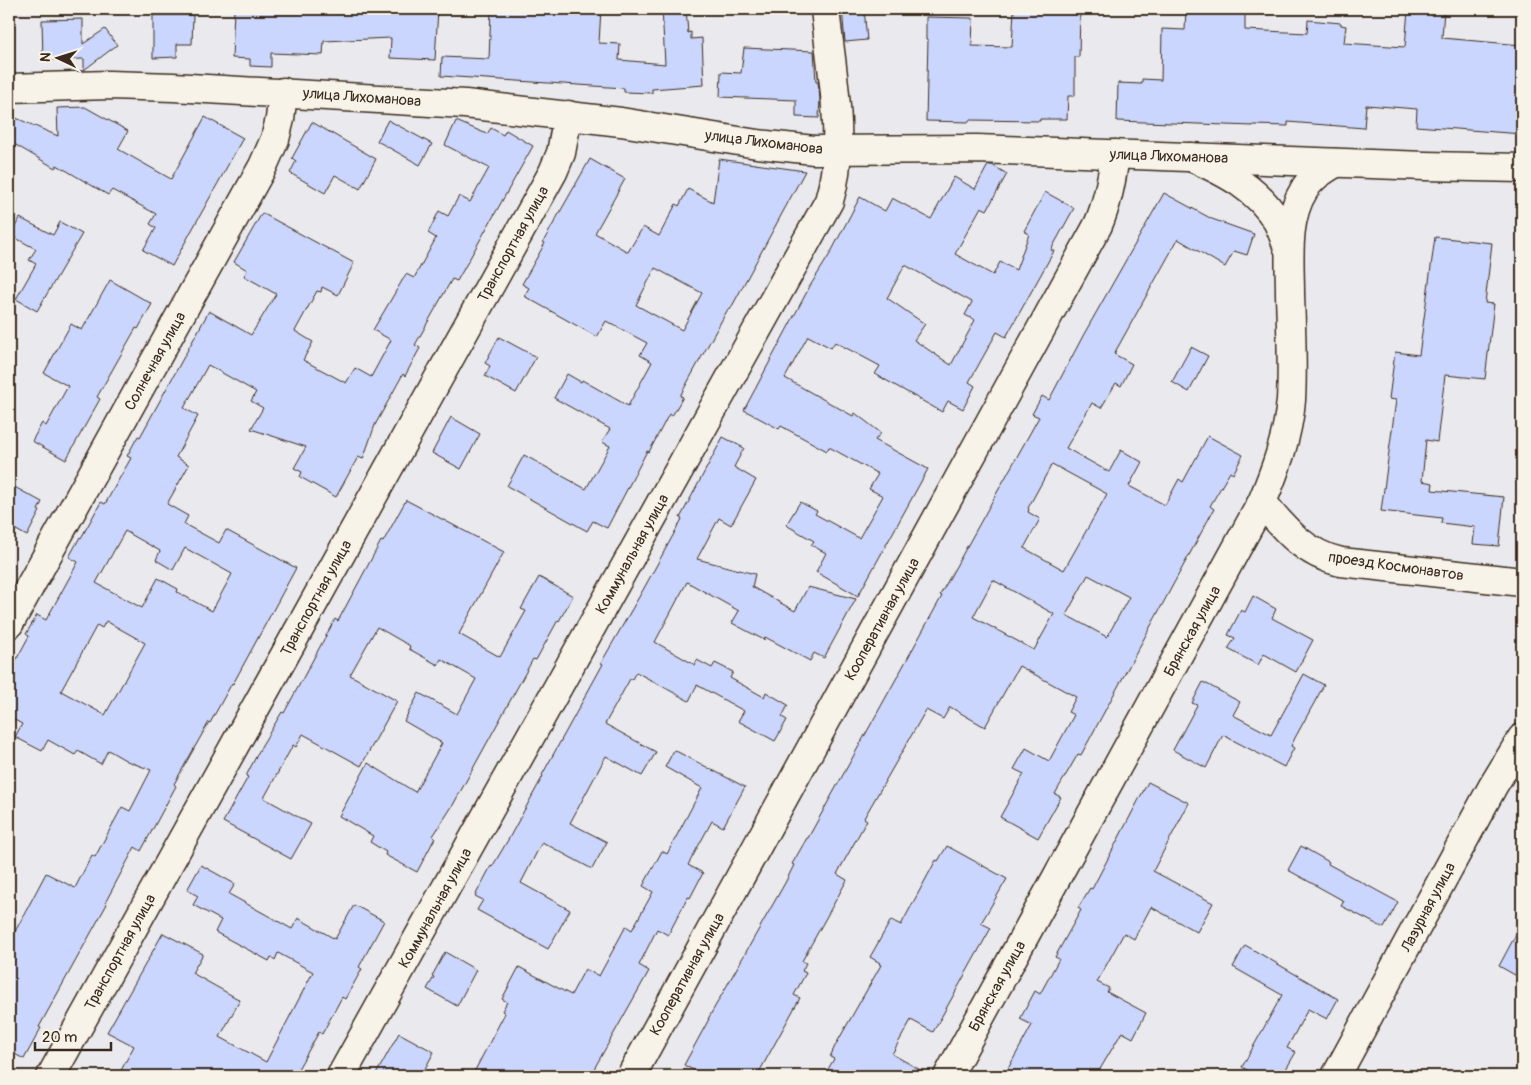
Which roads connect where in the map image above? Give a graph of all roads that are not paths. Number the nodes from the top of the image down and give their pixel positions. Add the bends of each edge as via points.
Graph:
1 (825, 9) edge
2 (9, 88) edge
3 (283, 92) junction
4 (568, 115) junction
5 (836, 151) junction
6 (1115, 154) junction
7 (1190, 157) junction
8 (1335, 163) junction
9 (1522, 168) edge
10 (1289, 250) junction
11 (1262, 502) junction
12 (1522, 582) edge
13 (9, 624) edge
14 (1522, 738) edge
15 (51, 1076) edge
16 (341, 1076) edge
17 (631, 1076) edge
18 (948, 1076) edge
19 (1336, 1076) edge

1 - 5 street, Коммунальная улица
2 - 3 street, улица Лихоманова via 109,85
3 - 4 street, улица Лихоманова via 465,104
3 - 13 street, Солнечная улица via 275,139 263,166
4 - 5 street, улица Лихоманова via 757,144
4 - 15 street, Транспортная улица via 561,153 553,172
5 - 6 street, улица Лихоманова via 976,149
5 - 16 street, Коммунальная улица via 828,201
6 - 7 street, улица Лихоманова
6 - 17 street, Кооперативная улица via 1112,184 1098,225
7 - 8 street, улица Лихоманова
7 - 10 street via 1222,170 1252,191 1278,223
8 - 9 street, улица Лихоманова
8 - 10 street, Брянская улица via 1314,177 1296,205
10 - 11 street, Брянская улица via 1291,403 1276,469
11 - 12 street, проезд Космонавтов via 1286,532 1327,559
11 - 18 street, Брянская улица
14 - 19 street, Лазурная улица

